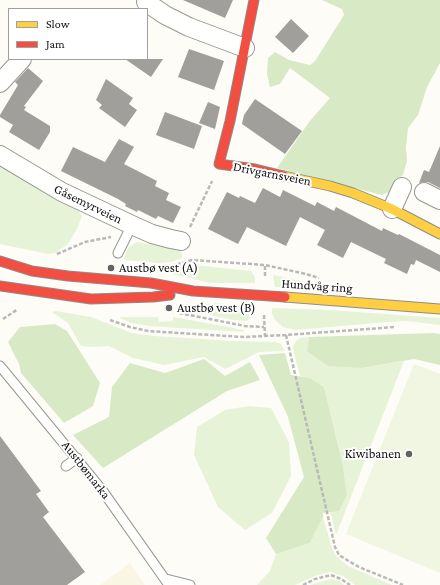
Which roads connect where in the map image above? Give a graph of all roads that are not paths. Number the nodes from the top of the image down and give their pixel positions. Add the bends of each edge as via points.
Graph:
1 (254, 0) edge
2 (146, 2) dead end
3 (245, 48) junction
4 (21, 60) edge
5 (0, 83) edge
6 (0, 155) edge
7 (402, 187) dead end
8 (424, 192) dead end
9 (440, 200) edge
10 (392, 209) junction
11 (129, 231) junction
12 (440, 234) edge
13 (182, 241) road end
14 (118, 253) dead end
15 (0, 261) edge
16 (0, 286) edge
17 (193, 292) junction
18 (440, 308) edge
19 (0, 366) edge
20 (77, 458) junction
21 (66, 466) dead end
22 (167, 582) edge
23 (190, 585) edge

1 - 3 main road, Drivgarnsveien
2 - 3 street via 189,27
3 - 10 main road, Drivgarnsveien via 219,164 255,169 330,186
4 - 5 street
6 - 11 street, Gåsemyrveien
7 - 10 street
8 - 9 street
10 - 12 main road, Drivgarnsveien
11 - 13 street, Gåsemyrveien
11 - 14 lane
15 - 17 main road, Hundvåg ring via 68,276 152,283
16 - 17 main road, Hundvåg ring via 91,299 153,297
17 - 18 main road, Hundvåg ring
19 - 20 lane, Austbømarka
20 - 21 lane
20 - 22 lane, Austbømarka
22 - 23 lane, Austbømarka

